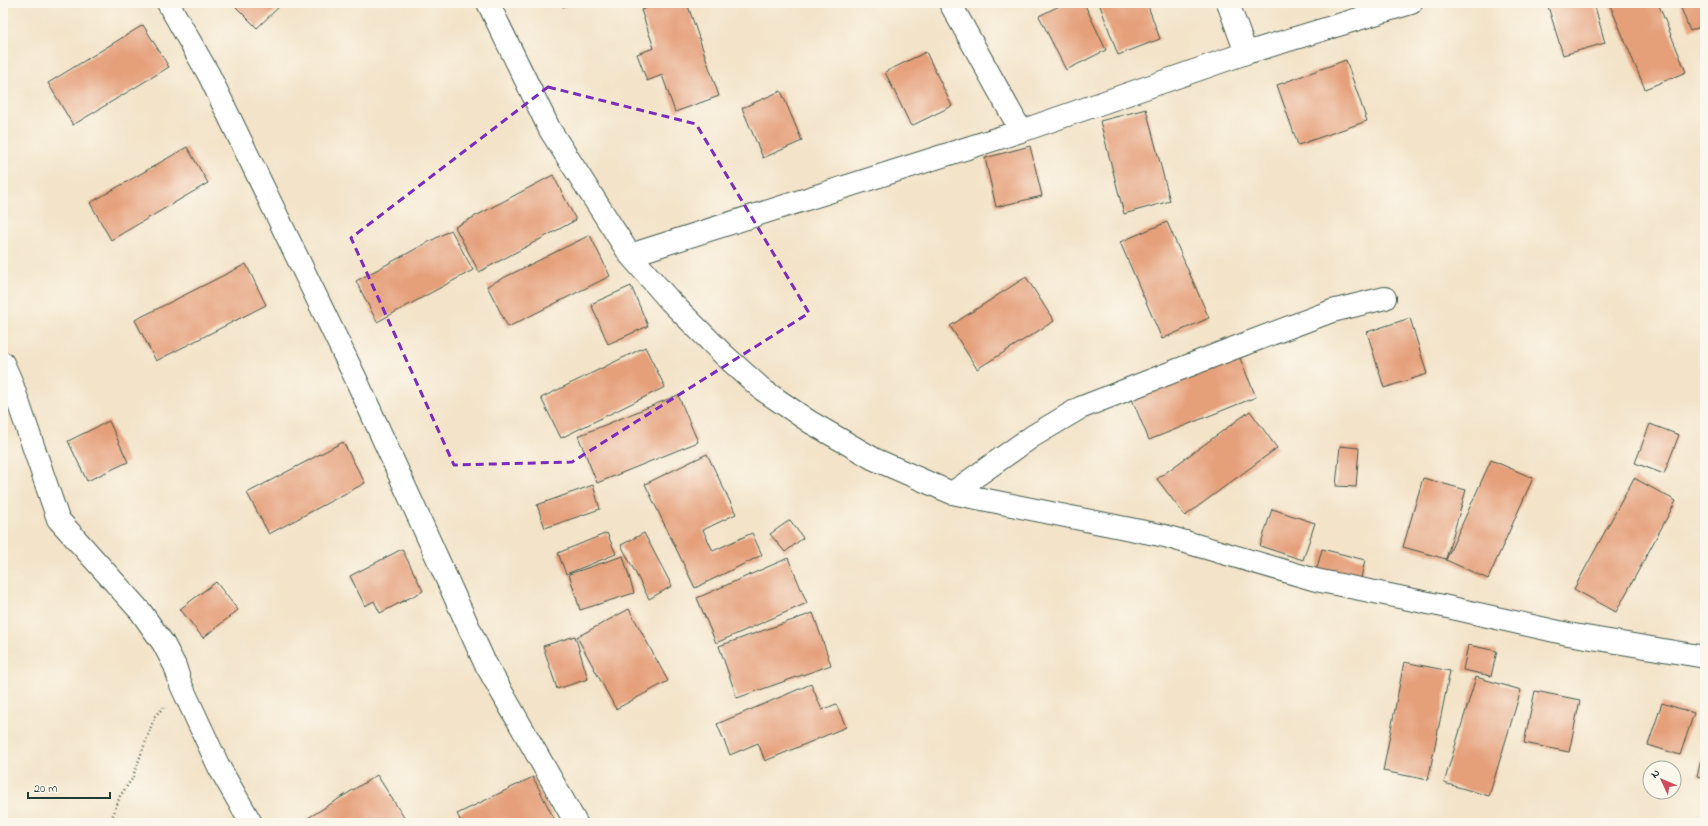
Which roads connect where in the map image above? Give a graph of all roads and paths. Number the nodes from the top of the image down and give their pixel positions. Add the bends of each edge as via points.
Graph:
1 (168, 3) edge
2 (488, 3) edge
3 (950, 3) edge
4 (1228, 3) edge
5 (1411, 3) edge
6 (1246, 53) junction
7 (1021, 131) junction
8 (630, 256) junction
9 (1385, 298) dead end
10 (3, 363) edge
11 (952, 492) junction
12 (1705, 658) edge
13 (181, 685) junction
14 (110, 823) edge
15 (251, 823) edge
16 (576, 823) edge

1 - 16 street via 209,76 352,370 484,661
2 - 8 street via 550,130
3 - 7 street
4 - 6 street
5 - 6 street
6 - 7 street
7 - 8 street
8 - 11 street via 670,301 724,355 764,390 810,422 874,459
9 - 11 street via 1332,311 1080,408 1033,436
10 - 13 street via 58,519 141,612 163,643
11 - 12 street via 1165,536 1316,580 1568,634
13 - 14 path via 155,716 132,779 120,796
13 - 15 street via 219,767

